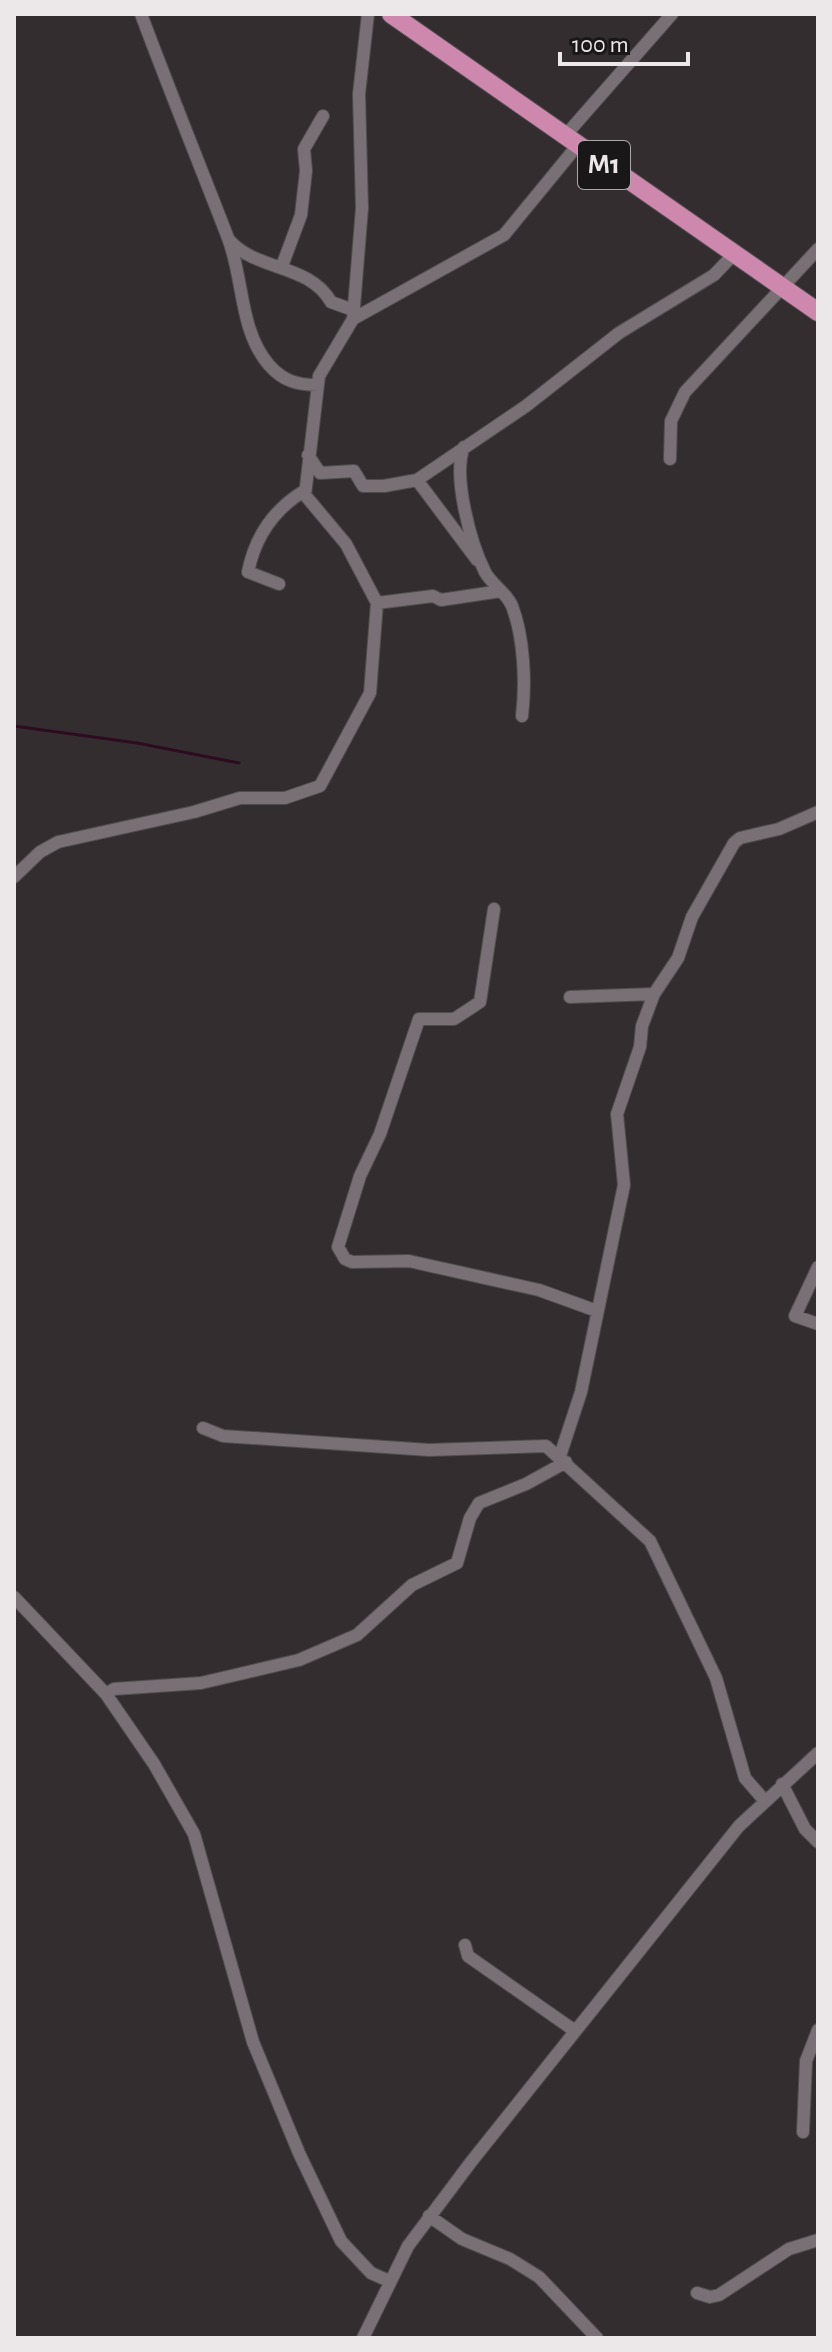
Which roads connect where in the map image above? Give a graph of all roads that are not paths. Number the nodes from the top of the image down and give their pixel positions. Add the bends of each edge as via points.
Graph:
1 (141, 14) edge
2 (368, 14) edge
3 (391, 14) edge
4 (672, 14) edge
5 (323, 116) dead end
6 (570, 141) junction
7 (228, 238) junction
8 (818, 249) edge
9 (733, 255) junction
10 (282, 266) junction
11 (779, 286) junction
12 (818, 312) edge
13 (353, 315) junction
14 (318, 385) junction
15 (464, 447) junction
16 (308, 455) junction
17 (670, 459) dead end
18 (417, 480) junction
19 (304, 491) junction
20 (486, 573) junction
21 (279, 584) dead end
22 (501, 591) junction
23 (377, 603) junction
24 (522, 716) dead end
25 (818, 812) edge
26 (14, 877) edge
27 (494, 909) dead end
28 (654, 994) junction
29 (570, 997) dead end
30 (818, 1267) edge
31 (597, 1311) junction
32 (818, 1324) edge
33 (203, 1428) dead end
34 (563, 1459) junction
35 (14, 1597) edge
36 (106, 1694) junction
37 (818, 1753) edge
38 (782, 1784) junction
39 (764, 1800) junction
40 (818, 1842) edge
41 (465, 1945) dead end
42 (818, 2030) edge
43 (575, 2031) junction
44 (803, 2132) dead end
45 (429, 2216) junction
46 (818, 2240) edge
47 (389, 2281) junction
48 (697, 2293) dead end
49 (363, 2338) edge
50 (597, 2338) edge

1 - 7 street
2 - 13 street via 359,94 362,208
3 - 6 highway, M1
4 - 6 street
5 - 10 street via 304,149 301,215
6 - 9 highway, M1
6 - 13 street via 504,235
7 - 10 street via 247,257
7 - 14 street via 245,319 267,363 287,381
8 - 11 street
9 - 11 highway, M1
9 - 15 street via 714,275 619,333
10 - 13 street
11 - 12 highway, M1
11 - 17 street via 675,407
13 - 14 street
14 - 16 street
15 - 18 street
15 - 20 street via 459,469
16 - 18 street via 320,473 354,471 363,486
16 - 19 street
18 - 20 street
19 - 21 street via 273,517 251,555 248,572
19 - 23 street via 354,556
20 - 22 street
22 - 23 street
22 - 24 street via 513,608
23 - 26 street via 370,693 315,791 285,798 240,798 58,842
25 - 28 street via 734,843 692,917 674,965
27 - 31 street via 480,1002 454,1019 419,1019 338,1247 352,1262 409,1261 539,1290
28 - 29 street
28 - 31 street via 617,1114 624,1185
30 - 32 street via 795,1316
31 - 34 street
33 - 34 street via 223,1436 429,1450 535,1445 546,1446
34 - 36 street via 526,1484 479,1503 457,1563 412,1585 350,1639 274,1667
34 - 39 street via 655,1549 716,1678 745,1778
35 - 36 street
36 - 47 street via 194,1834 253,2042 321,2203 356,2259
37 - 38 street
38 - 39 street
38 - 40 street via 805,1829
39 - 43 street via 695,1878
41 - 43 street via 468,1956
42 - 44 street via 806,2061
43 - 45 street
45 - 47 street
45 - 50 street via 462,2239 539,2277
46 - 48 street via 789,2249 719,2295
47 - 49 street

